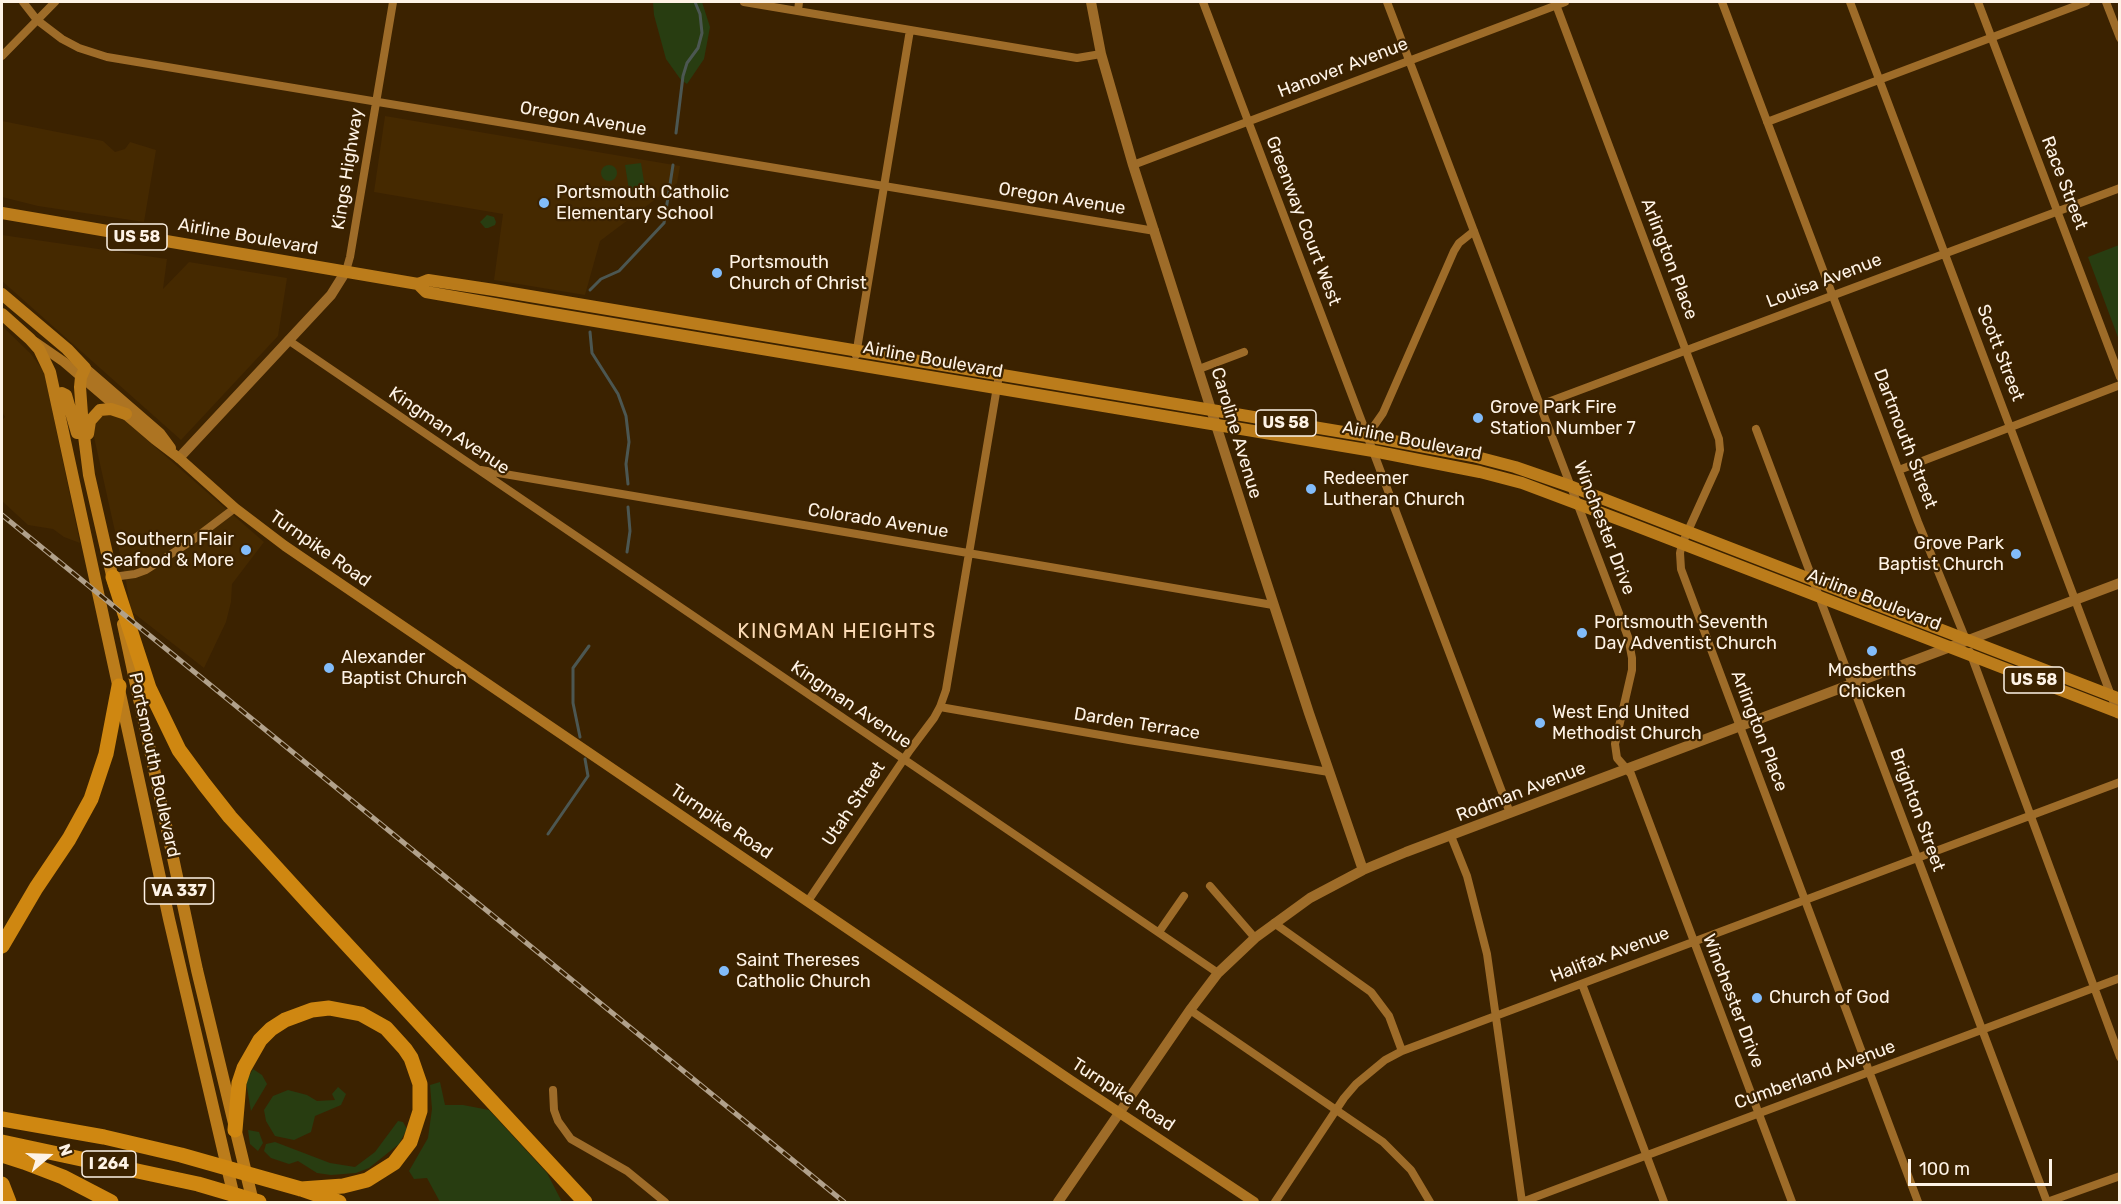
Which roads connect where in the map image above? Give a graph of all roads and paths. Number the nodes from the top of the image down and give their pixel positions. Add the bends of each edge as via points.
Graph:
1 (23, 2) edge
2 (55, 2) edge
3 (393, 2) edge
4 (744, 2) edge
5 (799, 2) edge
6 (1091, 2) edge
7 (1203, 2) edge
8 (1387, 2) edge
9 (1722, 2) edge
10 (1850, 2) edge
11 (1978, 2) edge
12 (2086, 2) edge
13 (2106, 2) edge
14 (1558, 3) edge
15 (798, 11) junction
16 (37, 20) junction
17 (910, 30) junction
18 (1991, 38) junction
19 (2120, 38) edge
20 (1101, 54) junction
21 (2, 56) edge
22 (1409, 61) junction
23 (1880, 80) junction
24 (376, 100) junction
25 (1248, 121) junction
26 (1767, 122) junction
27 (1133, 165) junction
28 (884, 186) junction
29 (2120, 188) edge
30 (2057, 212) junction
31 (2, 213) edge
32 (1155, 231) junction
33 (1474, 231) junction
34 (1945, 253) junction
35 (346, 271) junction
36 (418, 284) junction
37 (2, 294) edge
38 (531, 296) junction
39 (1833, 296) junction
40 (529, 310) junction
41 (2, 314) edge
42 (30, 339) junction
43 (288, 340) junction
44 (856, 351) junction
45 (1686, 351) junction
46 (1244, 352) dead end
47 (854, 364) junction
48 (1199, 369) junction
49 (83, 372) junction
50 (999, 375) junction
51 (2120, 377) edge
52 (2120, 385) edge
53 (997, 389) junction
54 (56, 395) junction
55 (1540, 405) junction
56 (1212, 410) junction
57 (126, 414) junction
58 (1217, 426) junction
59 (2011, 428) junction
60 (1756, 429) dead end
61 (1367, 436) junction
62 (1373, 451) junction
63 (87, 453) junction
64 (179, 458) junction
65 (476, 470) junction
66 (1899, 470) junction
67 (89, 475) junction
68 (1570, 486) junction
69 (1577, 504) junction
70 (235, 508) junction
71 (1687, 531) junction
72 (1682, 544) junction
73 (970, 552) junction
74 (113, 577) junction
75 (1813, 580) junction
76 (2120, 583) edge
77 (1819, 597) junction
78 (2076, 600) junction
79 (1274, 605) junction
80 (1966, 641) junction
81 (1948, 648) junction
82 (1971, 656) junction
83 (1852, 684) junction
84 (119, 686) junction
85 (2115, 697) edge
86 (940, 707) junction
87 (2119, 714) edge
88 (1740, 727) junction
89 (903, 760) junction
90 (1627, 769) junction
91 (1329, 772) junction
92 (2120, 782) edge
93 (1510, 813) junction
94 (2029, 815) junction
95 (1451, 836) junction
96 (1916, 857) junction
97 (1363, 870) junction
98 (1210, 885) dead end
99 (1184, 896) dead end
100 (1805, 899) junction
101 (808, 901) junction
102 (1274, 923) junction
103 (1159, 932) junction
104 (1255, 938) junction
105 (1693, 942) junction
106 (2, 946) edge
107 (1218, 973) junction
108 (2120, 978) edge
109 (1582, 984) junction
110 (2093, 988) junction
111 (1190, 1010) junction
112 (1496, 1016) junction
113 (1982, 1030) junction
114 (1402, 1051) junction
115 (2120, 1057) edge
116 (1870, 1073) junction
117 (553, 1090) dead end
118 (1337, 1110) junction
119 (1119, 1112) junction
120 (1758, 1114) junction
121 (8, 1121) edge
122 (235, 1130) junction
123 (2, 1142) edge
124 (2, 1155) edge
125 (1646, 1156) junction
126 (2120, 1176) edge
127 (2, 1184) edge
128 (301, 1189) junction
129 (9, 1203) edge
130 (111, 1203) edge
131 (236, 1203) edge
132 (253, 1203) edge
133 (259, 1203) edge
134 (339, 1203) edge
135 (585, 1203) edge
136 (665, 1203) edge
137 (1058, 1203) edge
138 (1254, 1203) edge
139 (1275, 1203) edge
140 (1430, 1203) edge
141 (1522, 1203) edge
142 (1664, 1203) edge
143 (1792, 1203) edge
144 (1918, 1203) edge
145 (2047, 1203) edge

1 - 16 street, Oregon Avenue
2 - 16 street
3 - 24 street, Kings Highway
4 - 15 street
5 - 15 street
6 - 20 street, Caroline Avenue
7 - 25 street, Greenway Court West
8 - 22 street, Winchester Drive
9 - 26 street, Dartmouth Street
10 - 23 street, Scott Street
11 - 18 street, Race Street
12 - 18 street
13 - 19 street
14 - 22 street, Hanover Avenue
14 - 45 street, Arlington Place
15 - 17 street
16 - 21 street
16 - 24 street, Oregon Avenue via 79,48 107,57
17 - 20 street via 1077,58
17 - 28 street
18 - 23 street
18 - 30 street, Race Street
20 - 27 street, Caroline Avenue
22 - 25 street, Hanover Avenue
22 - 33 street, Winchester Drive
23 - 26 street
23 - 34 street, Scott Street
24 - 28 street, Oregon Avenue
24 - 35 street, Kings Highway
25 - 27 street, Hanover Avenue
25 - 61 street, Greenway Court West
26 - 39 street, Dartmouth Street
27 - 32 street, Caroline Avenue
28 - 32 street, Oregon Avenue
28 - 44 street
29 - 30 street, Louisa Avenue
30 - 34 street, Louisa Avenue
30 - 51 street, Race Street
31 - 35 main road, Airline Boulevard / US 58
32 - 48 street, Caroline Avenue
33 - 55 street, Winchester Drive
33 - 61 street via 1454,251 1383,413
34 - 39 street, Louisa Avenue
34 - 59 street, Scott Street
35 - 36 main road, Airline Boulevard / US 58
35 - 43 street, Kings Highway via 332,295
36 - 38 main road, Airline Boulevard / US 58 via 428,280
36 - 40 main road, Airline Boulevard / US 58 via 426,292
37 - 49 main road
38 - 40 main road
38 - 44 main road, Airline Boulevard / US 58
39 - 45 street, Louisa Avenue
39 - 66 street, Dartmouth Street
40 - 47 main road, Airline Boulevard / US 58
41 - 42 main road, Portsmouth Boulevard
42 - 49 main road, Portsmouth Boulevard
42 - 54 main road, Portsmouth Boulevard via 46,360
43 - 64 street, Kings Highway
43 - 65 street, Kingman Avenue
44 - 47 street
44 - 50 main road, Airline Boulevard / US 58
45 - 55 street, Louisa Avenue
45 - 71 street, Arlington Place via 1716,428 1720,450 1716,469
46 - 48 street
47 - 53 main road, Airline Boulevard / US 58
48 - 56 street, Caroline Avenue
49 - 57 main road, Turnpike Road
49 - 63 main road, Portsmouth Boulevard
49 - 64 main road, Turnpike Road via 160,433
50 - 53 street, Utah Street
50 - 56 main road, Airline Boulevard / US 58
52 - 59 street
53 - 58 main road, Airline Boulevard / US 58
53 - 73 street, Utah Street
54 - 67 main road via 66,395
54 - 84 main road, Portsmouth Boulevard
55 - 68 street, Winchester Drive
56 - 58 street, Caroline Avenue
56 - 61 main road, Airline Boulevard / US 58
57 - 63 main road via 105,408 95,414 89,426
57 - 64 main road, Turnpike Road
58 - 62 main road, Airline Boulevard / US 58
58 - 79 street, Caroline Avenue
59 - 66 street
59 - 78 street, Scott Street
60 - 75 street, Brighton Street
61 - 62 street, Greenway Court West
61 - 68 main road, Airline Boulevard / US 58 via 1473,456
62 - 69 main road, Airline Boulevard / US 58 via 1480,472
62 - 93 street, Greenway Court West
63 - 67 main road, Portsmouth Boulevard
64 - 70 main road, Turnpike Road
65 - 73 street, Colorado Avenue
65 - 89 street, Kingman Avenue
66 - 80 street, Dartmouth Street
67 - 74 main road, Portsmouth Boulevard
68 - 69 street, Winchester Drive
68 - 71 main road, Airline Boulevard / US 58
69 - 72 main road, Airline Boulevard / US 58
69 - 90 street, Winchester Drive via 1631,649 1632,670 1615,744 1617,758
70 - 74 street via 146,570
70 - 101 main road, Turnpike Road via 285,546
71 - 72 street, Arlington Place
71 - 75 main road, Airline Boulevard / US 58
72 - 77 main road, Airline Boulevard / US 58
72 - 88 street, Arlington Place via 1681,569
73 - 79 street, Colorado Avenue
73 - 86 street, Utah Street
74 - 122 main road, Portsmouth Boulevard / VA 337
74 - 135 highway via 149,688 179,750 204,784
75 - 77 street, Brighton Street
75 - 80 main road, Airline Boulevard / US 58
76 - 78 street, Rodman Avenue
77 - 81 main road, Airline Boulevard / US 58
77 - 83 street, Brighton Street
78 - 80 street, Rodman Avenue
78 - 85 street, Scott Street
79 - 91 street, Caroline Avenue
80 - 81 street, Rodman Avenue
80 - 82 street, Dartmouth Street
80 - 85 main road, Airline Boulevard / US 58
81 - 82 main road, Airline Boulevard / US 58
81 - 83 street, Rodman Avenue
82 - 87 main road, Airline Boulevard / US 58
82 - 94 street, Dartmouth Street
83 - 88 street, Rodman Avenue
83 - 96 street, Brighton Street
84 - 106 highway via 106,754 91,799
84 - 131 main road, Portsmouth Boulevard / VA 337
85 - 87 street, Scott Street
86 - 89 street, Utah Street
86 - 91 street, Darden Terrace
88 - 90 street, Rodman Avenue
88 - 100 street, Arlington Place
89 - 101 street, Utah Street
89 - 103 street, Kingman Avenue
90 - 93 street, Rodman Avenue
90 - 105 street, Winchester Drive
91 - 97 street, Caroline Avenue
92 - 94 street, Halifax Avenue
93 - 95 street, Rodman Avenue
94 - 96 street, Halifax Avenue
94 - 110 street, Dartmouth Street
95 - 97 street, Rodman Avenue
95 - 112 street via 1478,915
96 - 100 street, Halifax Avenue
96 - 113 street, Brighton Street
97 - 102 street, Rodman Avenue via 1310,898
98 - 104 street
99 - 103 street
100 - 105 street, Halifax Avenue
100 - 116 street, Arlington Place
101 - 119 main road, Turnpike Road
102 - 104 street, Rodman Avenue
102 - 114 street via 1371,992 1389,1016
103 - 107 street, Kingman Avenue
104 - 107 street, Rodman Avenue
105 - 109 street, Halifax Avenue
105 - 120 street, Winchester Drive
107 - 111 street, Rodman Avenue
108 - 110 street, Cumberland Avenue
109 - 112 street, Halifax Avenue
109 - 125 street
110 - 113 street, Cumberland Avenue
110 - 115 street, Dartmouth Street
111 - 118 street
111 - 119 street, Rodman Avenue
112 - 114 street, Halifax Avenue
112 - 141 street
113 - 116 street, Cumberland Avenue
113 - 145 street, Brighton Street
114 - 118 street, Halifax Avenue via 1370,1071
116 - 120 street, Cumberland Avenue
116 - 144 street, Arlington Place
117 - 136 street via 554,1110 571,1139 627,1171
118 - 139 street, Halifax Avenue
118 - 140 street via 1398,1155
119 - 137 street, Rodman Avenue
119 - 138 main road, Turnpike Road
120 - 125 street, Cumberland Avenue
120 - 143 street, Winchester Drive
121 - 128 highway, I 264 via 105,1137
122 - 128 highway via 244,1068 271,1029 312,1010 329,1008 361,1014 386,1028 411,1058 420,1084 420,1111 410,1142 394,1163 367,1180
122 - 132 main road, Portsmouth Boulevard / VA 337
123 - 133 highway, I 264 via 198,1184
124 - 130 highway via 63,1178
125 - 141 street, Cumberland Avenue
125 - 142 street
126 - 145 street
127 - 129 highway
128 - 134 highway, I 264

